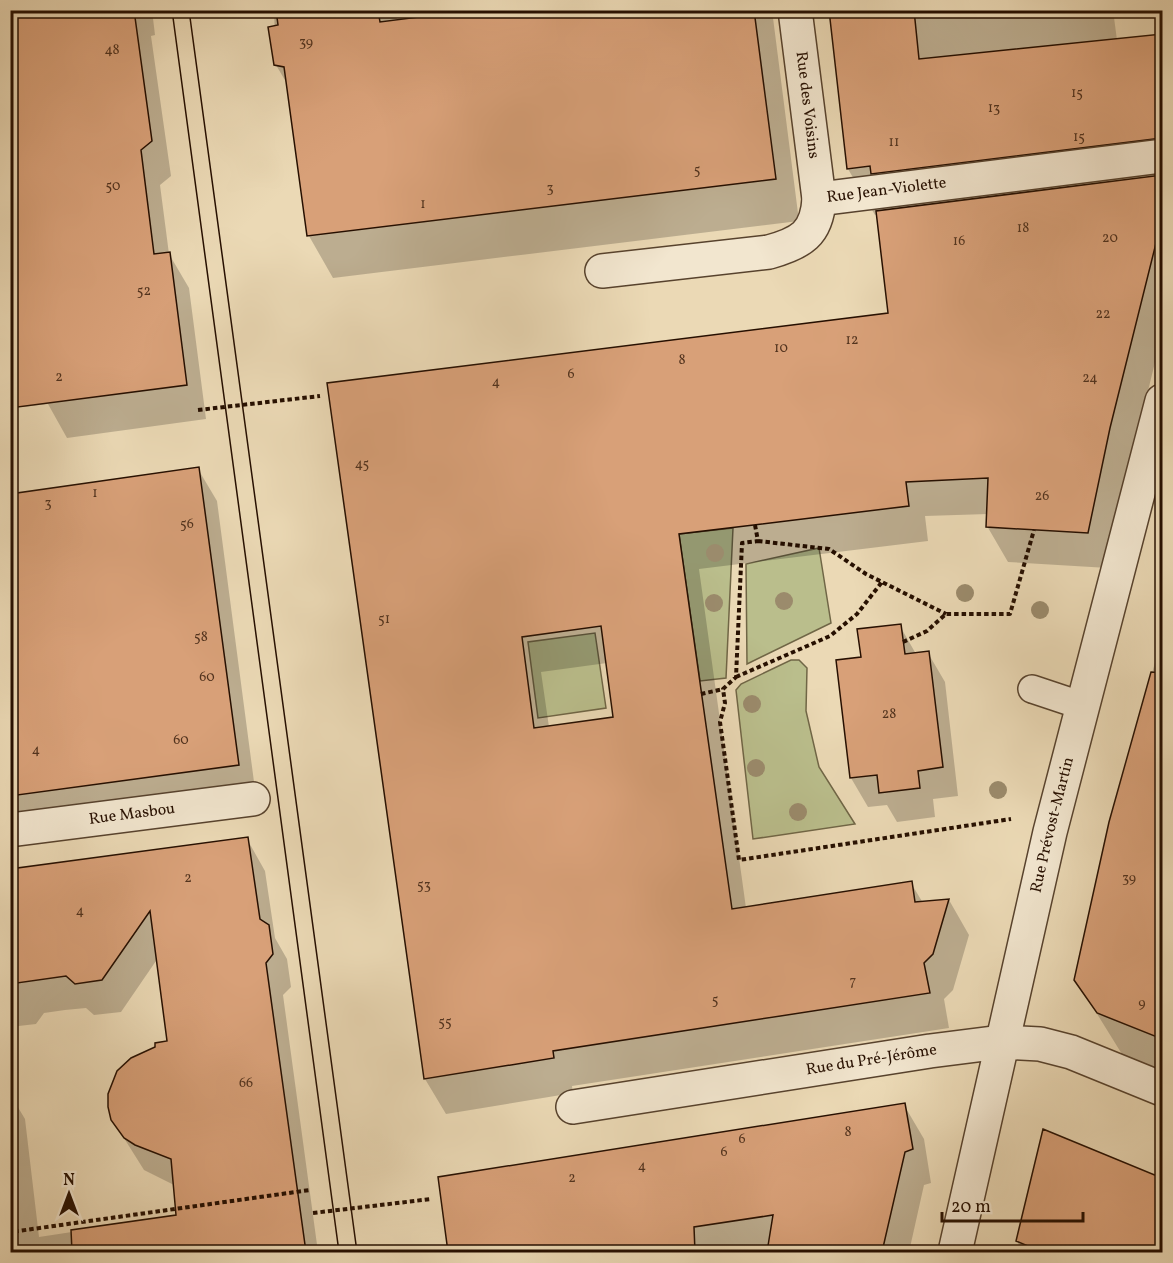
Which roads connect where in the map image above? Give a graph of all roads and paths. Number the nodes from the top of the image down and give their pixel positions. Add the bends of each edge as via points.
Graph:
1 (795, 10) edge
2 (1162, 156) edge
3 (819, 199) junction
4 (602, 272) dead end
5 (320, 396) dead end
6 (1162, 401) edge
7 (198, 410) dead end
8 (755, 525) dead end
9 (1034, 530) dead end
10 (758, 541) junction
11 (882, 582) junction
12 (946, 614) junction
13 (903, 642) dead end
14 (736, 677) junction
15 (723, 688) junction
16 (1032, 688) dead end
17 (701, 694) dead end
18 (1083, 706) junction
19 (253, 799) dead end
20 (1015, 818) dead end
21 (10, 830) edge
22 (1001, 1042) junction
23 (1162, 1089) edge
24 (573, 1107) dead end
25 (310, 1190) dead end
26 (431, 1199) dead end
27 (313, 1213) dead end
28 (10, 1228) edge
29 (955, 1252) edge

1 - 3 street, Rue des Voisins
2 - 3 street, Rue Jean-Violette
3 - 4 street, Rue Jean-Violette via 818,219 807,234 789,246 769,252
5 - 7 path
6 - 18 street, Rue Prévost-Martin
8 - 10 path
9 - 12 path via 1010,614
10 - 11 path via 829,549
10 - 14 path via 742,543
11 - 12 path
11 - 14 path via 857,614 830,636
12 - 13 path via 927,632
14 - 15 path
15 - 17 path
15 - 20 path via 725,703 720,722 739,860
16 - 18 lane
18 - 22 street, Rue Prévost-Martin
19 - 21 street, Rue Masbou
22 - 23 street, Rue du Pré-Jérôme via 1040,1044 1071,1052
22 - 24 street, Rue du Pré-Jérôme
22 - 29 street, Rue Prévost-Martin
25 - 28 path via 11,1232
26 - 27 path

